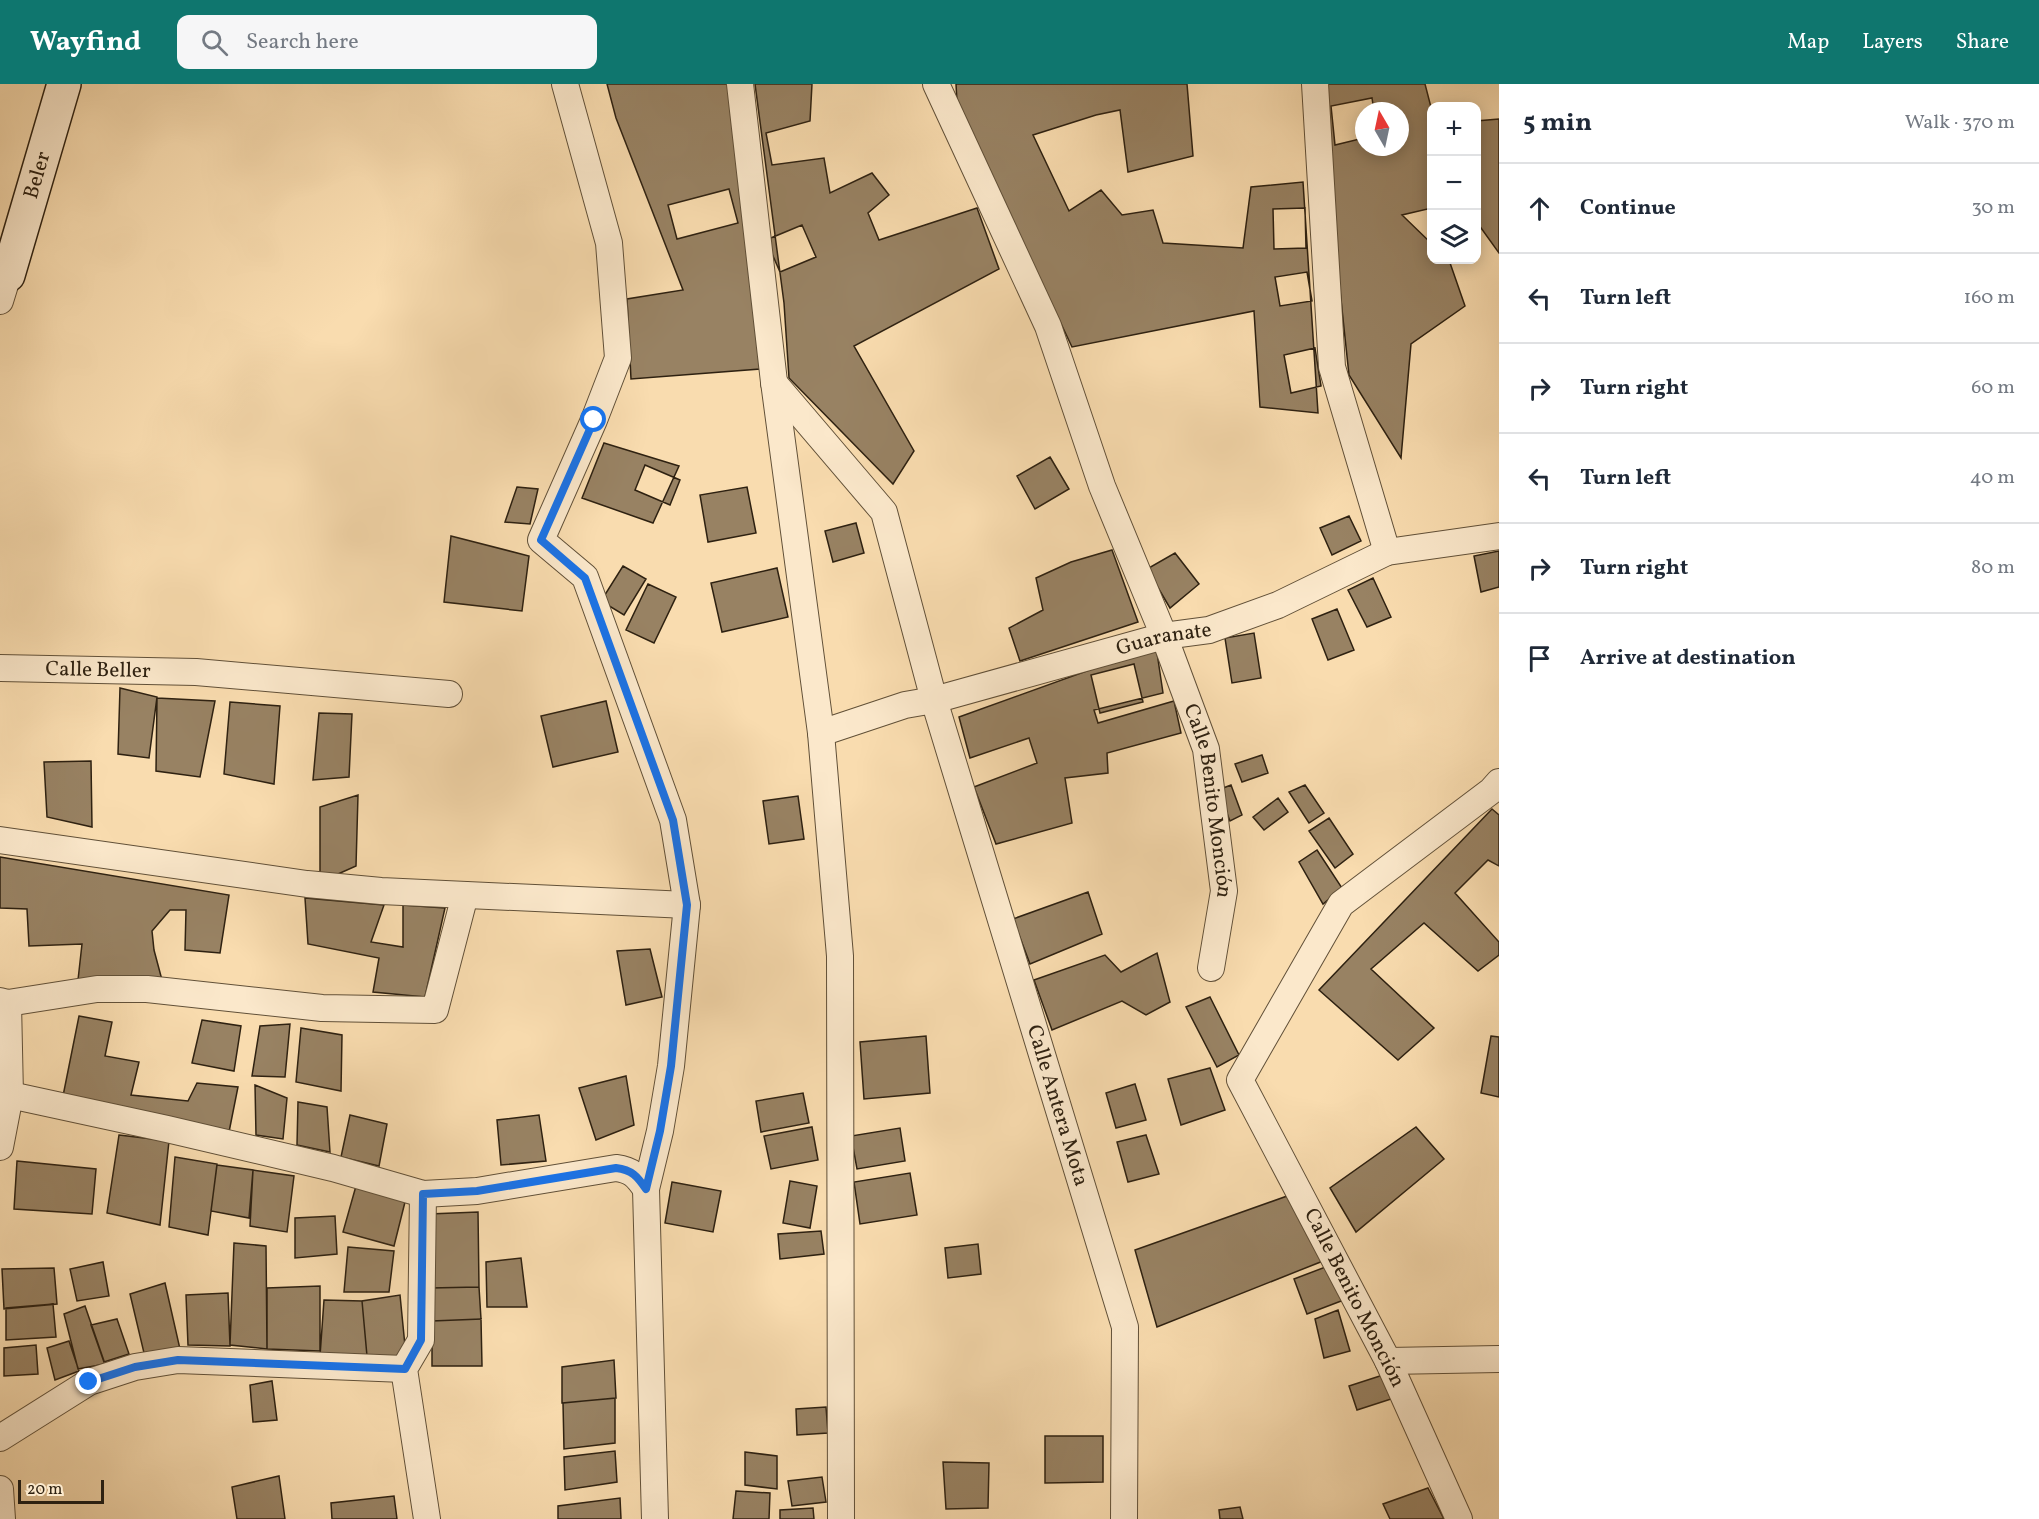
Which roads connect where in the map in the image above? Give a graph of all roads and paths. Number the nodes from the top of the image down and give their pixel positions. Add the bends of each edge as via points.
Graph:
1 (64, 84) edge
2 (565, 84) edge
3 (740, 84) edge
4 (936, 84) edge
5 (1315, 84) edge
6 (3, 283) edge
7 (774, 382) junction
8 (1499, 536) edge
9 (1387, 552) junction
10 (1164, 636) junction
11 (0, 668) edge
12 (449, 694) dead end
13 (934, 700) junction
14 (821, 733) junction
15 (1496, 790) edge
16 (0, 840) edge
17 (465, 895) junction
18 (687, 905) junction
19 (1211, 968) dead end
20 (4, 1002) edge
21 (10, 1095) junction
22 (0, 1146) edge
23 (646, 1189) junction
24 (423, 1194) junction
25 (1499, 1359) edge
26 (1388, 1361) junction
27 (405, 1369) junction
28 (0, 1438) edge
29 (0, 1489) edge
30 (2, 1519) edge
31 (427, 1519) edge
32 (655, 1519) edge
33 (841, 1519) edge
34 (1124, 1519) edge
35 (1459, 1519) edge

1 - 6 main road, Beler
2 - 18 street via 609,243 618,358 541,540 585,578 673,820
3 - 7 street
4 - 10 street, Calle Benito Monción via 1048,326 1102,486
5 - 9 street via 1332,367
7 - 13 street, Calle Antera Mota via 884,513
7 - 14 street
8 - 9 street, Guaranate
9 - 10 street, Guaranate via 1278,605 1209,630
10 - 13 street, Guaranate
10 - 19 street, Calle Benito Monción via 1206,749 1224,891
11 - 12 street, Calle Beller via 196,672
13 - 14 street, Guaranate via 905,705
13 - 34 street, Calle Antera Mota via 1125,1327
14 - 33 street via 840,956
15 - 26 street, Calle Benito Monción via 1341,904 1240,1080
16 - 17 street via 307,884
17 - 18 street
17 - 20 street via 435,1010 322,1008 147,989 97,989
18 - 23 street via 671,1066
20 - 21 street
21 - 22 street
21 - 24 street via 333,1168
23 - 24 street via 629,1170 616,1168 477,1191
23 - 32 street
24 - 27 street via 421,1340
25 - 26 street
26 - 35 street, Calle Benito Monción
27 - 28 street via 178,1360 135,1367 89,1382
27 - 31 street
29 - 30 street

